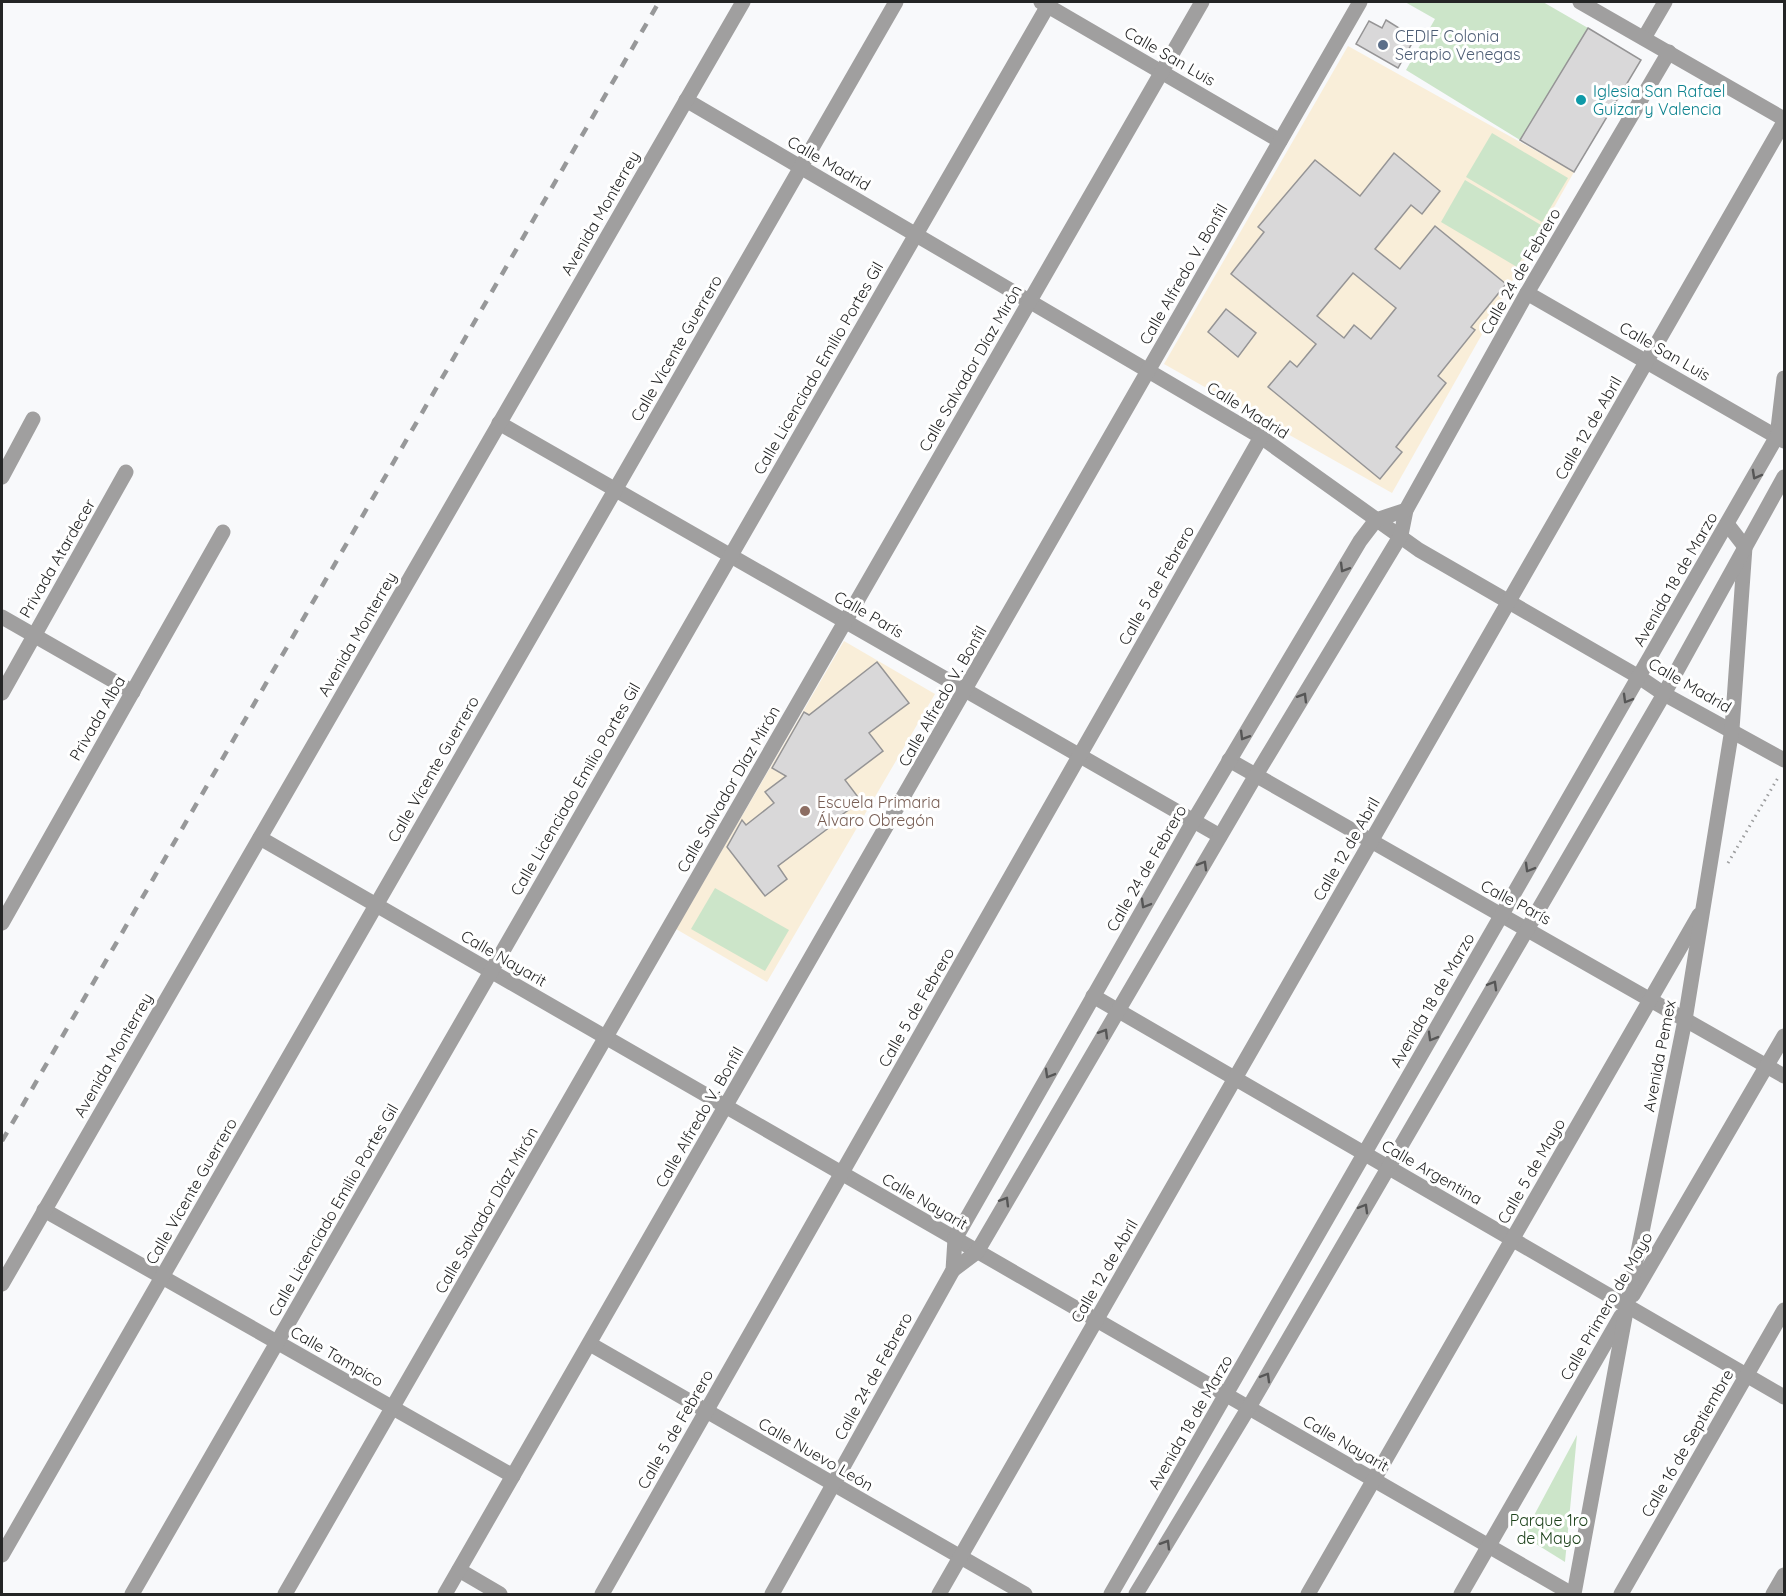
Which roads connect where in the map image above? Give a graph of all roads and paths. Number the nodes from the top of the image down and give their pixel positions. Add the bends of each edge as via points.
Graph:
1 (743, 2) edge
2 (896, 2) edge
3 (1202, 2) edge
4 (1360, 2) edge
5 (1580, 2) edge
6 (1665, 2) edge
7 (1046, 3) edge
8 (1644, 38) junction
9 (1669, 52) junction
10 (1162, 72) junction
11 (686, 100) junction
12 (1785, 121) edge
13 (1280, 141) junction
14 (801, 168) junction
15 (915, 235) junction
16 (1527, 293) junction
17 (1029, 302) junction
18 (1647, 362) junction
19 (1148, 371) junction
20 (1785, 378) edge
21 (33, 420) dead end
22 (500, 423) junction
23 (1782, 434) edge
24 (1261, 437) junction
25 (126, 472) dead end
26 (2, 477) edge
27 (1785, 477) edge
28 (616, 489) junction
29 (1406, 510) junction
30 (1376, 520) junction
31 (1728, 525) junction
32 (223, 532) dead end
33 (1401, 535) junction
34 (1744, 547) junction
35 (730, 556) junction
36 (1508, 603) junction
37 (2, 616) edge
38 (845, 621) junction
39 (34, 635) junction
40 (1639, 677) junction
41 (132, 692) junction
42 (966, 692) junction
43 (2, 693) edge
44 (1664, 694) junction
45 (1731, 729) junction
46 (1080, 755) junction
47 (1229, 760) junction
48 (1785, 760) edge
49 (1785, 766) edge
50 (1256, 775) junction
51 (1194, 820) junction
52 (1220, 836) junction
53 (260, 838) junction
54 (1371, 841) junction
55 (1726, 867) dead end
56 (376, 905) junction
57 (1703, 908) junction
58 (1502, 916) junction
59 (2, 923) edge
60 (1527, 927) junction
61 (491, 971) junction
62 (1093, 996) junction
63 (1650, 1000) junction
64 (1117, 1012) junction
65 (1685, 1020) junction
66 (1785, 1036) edge
67 (606, 1038) junction
68 (1767, 1066) junction
69 (1785, 1076) edge
70 (1235, 1079) junction
71 (726, 1107) junction
72 (1365, 1154) junction
73 (1388, 1166) junction
74 (842, 1173) junction
75 (44, 1210) junction
76 (955, 1239) junction
77 (1512, 1239) junction
78 (977, 1252) junction
79 (952, 1270) junction
80 (162, 1277) junction
81 (2, 1284) edge
82 (1627, 1306) junction
83 (1785, 1310) edge
84 (1096, 1321) junction
85 (277, 1342) junction
86 (590, 1344) junction
87 (1747, 1375) junction
88 (1226, 1396) junction
89 (1785, 1397) edge
90 (1249, 1407) junction
91 (393, 1408) junction
92 (706, 1411) junction
93 (513, 1476) junction
94 (1374, 1480) junction
95 (834, 1484) junction
96 (1489, 1546) junction
97 (2, 1555) edge
98 (960, 1557) junction
99 (459, 1570) junction
100 (1785, 1575) edge
101 (132, 1594) edge
102 (285, 1594) edge
103 (445, 1594) edge
104 (500, 1594) edge
105 (602, 1594) edge
106 (772, 1594) edge
107 (939, 1594) edge
108 (1025, 1594) edge
109 (1111, 1594) edge
110 (1136, 1594) edge
111 (1308, 1594) edge
112 (1461, 1594) edge
113 (1573, 1594) edge
114 (1621, 1594) edge
115 (1773, 1594) edge

1 - 11 street, Avenida Monterrey
2 - 14 street, Calle Vicente Guerrero
3 - 10 street, Calle Salvador Díaz Mirón
4 - 13 street, Calle Alfredo V. Bonfil
5 - 8 street
6 - 8 street
7 - 10 street, Calle San Luis
7 - 15 street, Calle Licenciado Emilio Portes Gil
8 - 9 street
9 - 12 street
9 - 16 street, Calle 24 de Febrero
10 - 13 street, Calle San Luis
10 - 17 street, Calle Salvador Díaz Mirón
11 - 14 street, Calle Madrid
11 - 22 street, Avenida Monterrey
12 - 18 street, Calle 12 de Abril
13 - 19 street, Calle Alfredo V. Bonfil
14 - 15 street, Calle Madrid
14 - 28 street, Calle Vicente Guerrero
15 - 17 street, Calle Madrid
15 - 35 street, Calle Licenciado Emilio Portes Gil
16 - 18 street, Calle San Luis
16 - 29 street, Calle 24 de Febrero
17 - 19 street, Calle Madrid
17 - 38 street, Calle Salvador Díaz Mirón
18 - 23 street, Calle San Luis
18 - 36 street, Calle 12 de Abril
19 - 24 street, Calle Madrid
19 - 42 street, Calle Alfredo V. Bonfil
20 - 23 street
21 - 26 street
22 - 28 street, Calle París
22 - 53 street, Avenida Monterrey
23 -> 31 street, Avenida 18 de Marzo
24 - 30 street, Calle Madrid
24 - 46 street, Calle 5 de Febrero
25 - 39 street, Privada Atardecer
27 - 34 street
28 - 35 street, Calle París
28 - 56 street, Calle Vicente Guerrero
29 - 30 street
29 - 33 street, Calle 24 de Febrero
30 - 33 street, Calle Madrid
30 -> 47 street, Calle 24 de Febrero
31 - 34 street
31 - 40 street, Avenida 18 de Marzo
32 - 41 street, Privada Alba
33 - 36 street, Calle Madrid via 1419,550
50 -> 33 street, Calle 24 de Febrero
34 - 44 street
34 - 45 street, Avenida Pemex
35 - 38 street, Calle París
35 - 61 street, Calle Licenciado Emilio Portes Gil
36 - 40 street, Calle Madrid
36 - 54 street, Calle 12 de Abril
37 - 39 street
38 - 42 street, Calle París
38 - 67 street, Calle Salvador Díaz Mirón
39 - 41 street
39 - 43 street, Privada Atardecer
40 - 44 street, Calle Madrid
40 -> 58 street, Avenida 18 de Marzo
41 - 59 street, Privada Alba
42 - 46 street, Calle París
42 - 71 street, Calle Alfredo V. Bonfil
44 - 45 street, Calle Madrid
44 - 60 street
45 - 48 street, Calle Madrid
45 - 57 street, Avenida Pemex
46 - 51 street, Calle París
46 - 74 street, Calle 5 de Febrero
47 - 50 street, Calle París
47 - 51 street, Calle 24 de Febrero
49 - 55 path
50 - 52 street, Calle 24 de Febrero
50 - 54 street, Calle París
51 - 52 street, Calle París
51 -> 62 street, Calle 24 de Febrero
64 -> 52 street, Calle 24 de Febrero
53 - 56 street, Calle Nayarit
53 - 75 street, Avenida Monterrey
54 - 58 street, Calle París
54 - 70 street, Calle 12 de Abril
56 - 61 street, Calle Nayarit
56 - 80 street, Calle Vicente Guerrero
57 - 63 street, Calle 5 de Mayo
57 - 65 street, Avenida Pemex
58 - 60 street, Calle París
58 -> 72 street, Avenida 18 de Marzo
60 - 63 street, Calle París
73 -> 60 street
61 - 67 street, Calle Nayarit
61 - 85 street, Calle Licenciado Emilio Portes Gil
62 - 64 street, Calle Argentina
62 -> 76 street, Calle 24 de Febrero
63 - 65 street, Calle París
63 - 77 street, Calle 5 de Mayo
64 - 70 street, Calle Argentina
78 -> 64 street, Calle 24 de Febrero
65 - 68 street, Calle París
65 - 82 street, Avenida Pemex
66 - 68 street, Calle Primero de Mayo
67 - 71 street, Calle Nayarit
67 - 91 street, Calle Salvador Díaz Mirón
68 - 69 street, Calle París
68 - 82 street, Calle Primero de Mayo
70 - 72 street, Calle Argentina
70 - 84 street, Calle 12 de Abril
71 - 74 street, Calle Nayarit
71 - 86 street, Calle Alfredo V. Bonfil
72 - 73 street, Calle Argentina
72 - 88 street, Avenida 18 de Marzo
73 - 77 street, Calle Argentina
90 -> 73 street
74 - 76 street, Calle Nayarit
74 - 92 street, Calle 5 de Febrero
75 - 80 street, Calle Tampico
75 - 81 street, Avenida Monterrey
76 - 78 street, Calle Nayarit
76 - 79 street, Calle 24 de Febrero
77 - 82 street, Calle Argentina
77 - 94 street, Calle 5 de Mayo
78 - 79 street, Calle 24 de Febrero
78 - 84 street, Calle Nayarit
79 - 95 street, Calle 24 de Febrero
80 - 85 street, Calle Tampico
80 - 97 street, Calle Vicente Guerrero
82 - 87 street, Calle Argentina
82 - 96 street, Calle Primero de Mayo
82 - 113 street, Avenida Pemex
83 - 87 street, Calle 16 de Septiembre
84 - 88 street, Calle Nayarit
84 - 98 street, Calle 12 de Abril
85 - 91 street, Calle Tampico
85 - 101 street, Calle Licenciado Emilio Portes Gil
86 - 92 street, Calle Nuevo León
86 - 93 street, Calle Alfredo V. Bonfil
87 - 89 street, Calle Argentina
87 - 114 street, Calle 16 de Septiembre
88 - 90 street, Calle Nayarit
88 - 109 street, Avenida 18 de Marzo
90 - 94 street, Calle Nayarit
110 -> 90 street
91 - 93 street, Calle Tampico
91 - 102 street, Calle Salvador Díaz Mirón
92 - 95 street, Calle Nuevo León
92 - 105 street, Calle 5 de Febrero
93 - 99 street, Calle Alfredo V. Bonfil
94 - 96 street, Calle Nayarit
94 - 111 street, Calle 5 de Mayo
95 - 98 street, Calle Nuevo León
95 - 106 street, Calle 24 de Febrero
96 - 112 street, Calle Primero de Mayo
96 - 113 street, Calle Nayarit
98 - 107 street, Calle 12 de Abril
98 - 108 street, Calle Nuevo León
99 - 103 street, Calle Alfredo V. Bonfil
99 - 104 street
100 - 115 street

